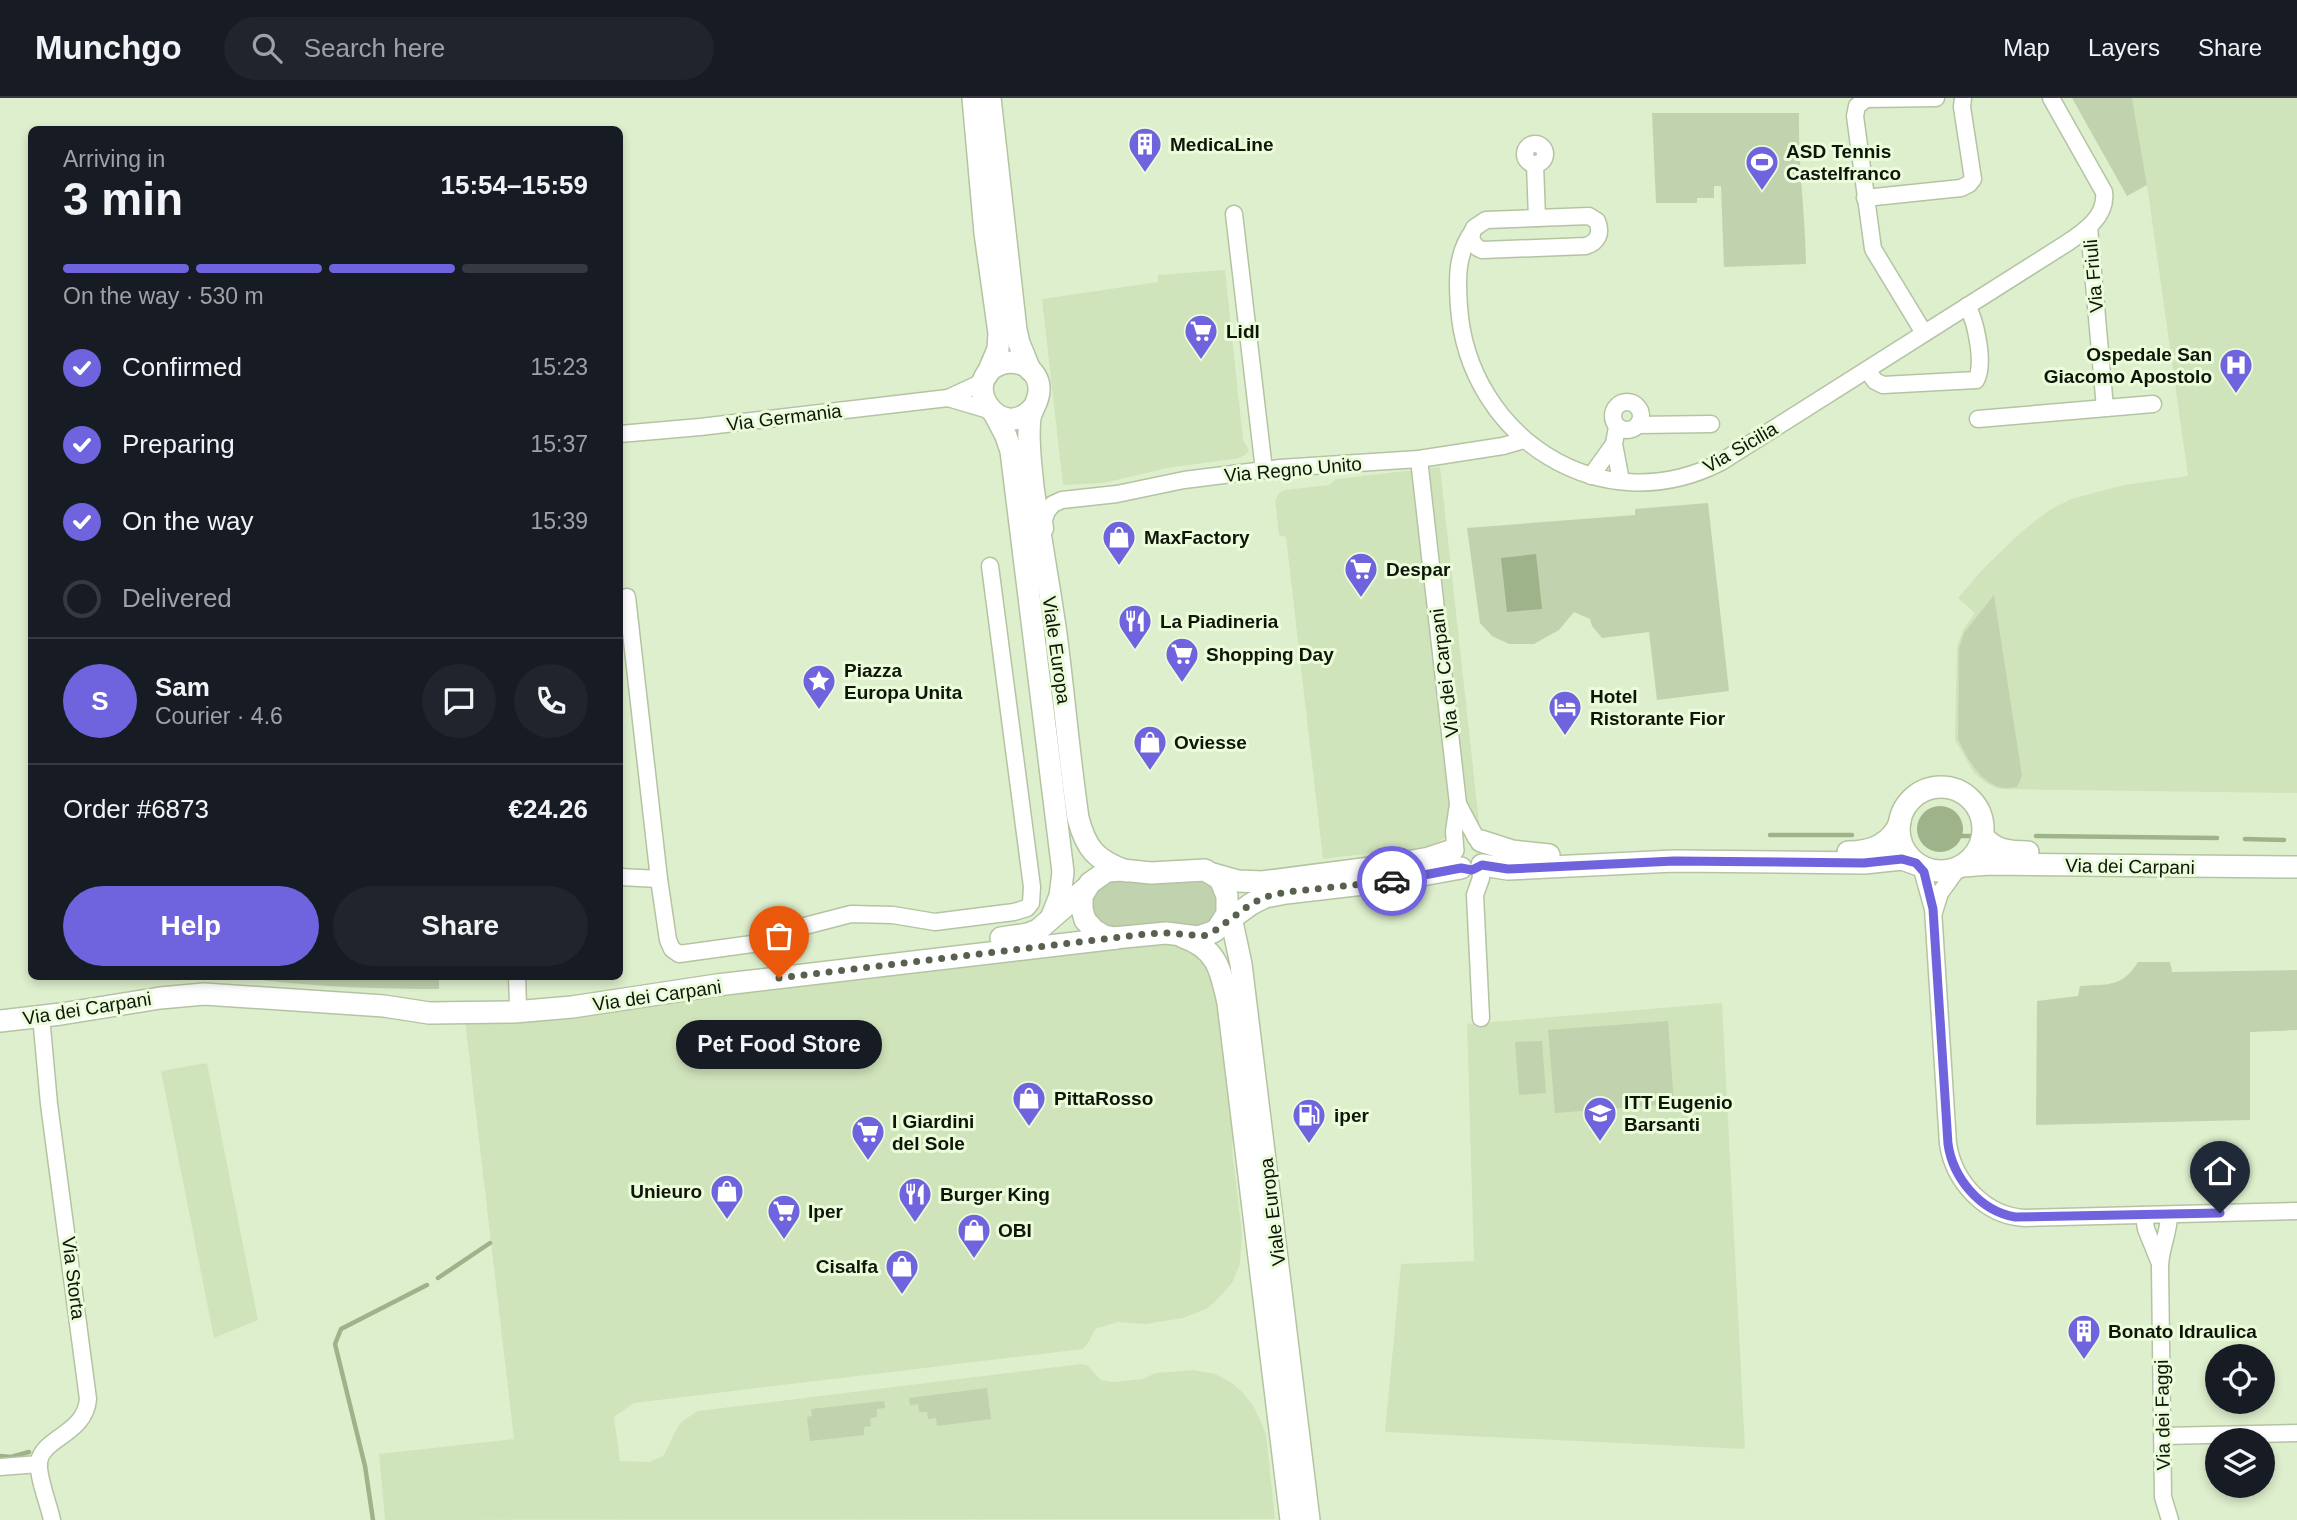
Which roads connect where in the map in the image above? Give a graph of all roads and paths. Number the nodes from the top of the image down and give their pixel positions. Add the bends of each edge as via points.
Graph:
1 (973, 98) edge
2 (990, 98) edge
3 (1936, 98) edge
4 (1963, 98) edge
5 (2051, 98) edge
6 (1535, 164) dead end
7 (1866, 198) junction
8 (1234, 214) dead end
9 (1537, 218) junction
10 (2089, 227) junction
11 (1472, 231) junction
12 (1490, 251) junction
13 (1458, 281) junction
14 (1967, 306) junction
15 (1924, 333) junction
16 (1030, 370) junction
17 (1867, 370) junction
18 (986, 377) junction
19 (948, 398) junction
20 (2153, 404) dead end
21 (1034, 407) junction
22 (2105, 408) junction
23 (993, 412) junction
24 (1978, 419) dead end
25 (1711, 424) dead end
26 (1638, 425) junction
27 (1617, 427) junction
28 (623, 434) edge
29 (1030, 438) junction
30 (1524, 440) junction
31 (1614, 444) junction
32 (1419, 458) junction
33 (1264, 470) junction
34 (1591, 476) junction
35 (1621, 481) junction
36 (1062, 500) junction
37 (990, 566) dead end
38 (627, 597) dead end
39 (1056, 633) junction
40 (1458, 803) junction
41 (1900, 822) junction
42 (1983, 836) junction
43 (1478, 840) junction
44 (1714, 855) junction
45 (2297, 855) edge
46 (1466, 861) junction
47 (1919, 865) junction
48 (1961, 867) junction
49 (2297, 867) edge
50 (1126, 870) junction
51 (1063, 872) junction
52 (1213, 874) junction
53 (623, 877) edge
54 (659, 879) junction
55 (1081, 899) junction
56 (1256, 901) junction
57 (1934, 915) junction
58 (1226, 917) junction
59 (1048, 923) junction
60 (1177, 934) junction
61 (1117, 938) junction
62 (1241, 964) junction
63 (659, 981) junction
64 (521, 995) edge
65 (384, 1006) junction
66 (572, 1007) junction
67 (41, 1016) junction
68 (1481, 1018) dead end
69 (0, 1021) edge
70 (2297, 1211) edge
71 (2169, 1215) junction
72 (2144, 1216) junction
73 (2160, 1267) junction
74 (2297, 1433) edge
75 (2163, 1436) junction
76 (39, 1464) junction
77 (0, 1467) edge
78 (52, 1520) edge
79 (1290, 1520) edge
80 (1309, 1520) edge
81 (2170, 1520) edge

1 - 18 street via 999,333
2 - 16 street, Viale Europa via 1016,330
3 - 7 street via 1866,99 1857,106
4 - 7 street via 1973,179 1969,184
5 - 10 street via 2104,192 2103,210
6 - 9 street
7 - 15 street via 1873,249
8 - 33 street
9 - 11 street via 1486,220
9 - 12 street via 1591,216 1599,224 1599,236 1584,247
10 - 14 street, Via Sicilia
10 - 22 street, Via Friuli
11 - 12 street via 1474,246
11 - 13 street, Via Sicilia via 1460,254
12 - 13 street via 1473,258
13 - 30 street, Via Sicilia via 1461,326 1470,363 1495,409
14 - 15 street, Via Sicilia
14 - 17 street via 1975,321 1980,369 1976,380 1883,385
15 - 17 street, Via Sicilia
16 - 18 street via 1007,362 995,366
16 - 21 street, Viale Europa via 1039,386
17 - 35 street, Via Sicilia via 1710,468 1666,480
18 - 19 street, Via Germania
18 - 23 street, Viale Europa via 982,393
19 - 23 street, Via Germania
19 - 28 street, Via Germania
20 - 22 street
21 - 23 street via 1013,419
21 - 29 street, Viale Europa
22 - 24 street
23 - 51 street, Viale Europa via 1011,451
25 - 26 street
26 - 27 street via 1625,430
26 - 27 street via 1638,408 1626,402 1617,405 1613,414
27 - 31 street
29 - 36 street via 1041,484
29 - 39 street, Viale Europa
30 - 32 street, Via Regno Unito
30 - 34 street, Via Sicilia via 1562,465
31 - 34 street
31 - 35 street
32 - 33 street, Via Regno Unito
32 - 40 street, Via dei Carpani
33 - 36 street, Via Regno Unito
34 - 35 street, Via Sicilia
36 - 39 street via 1049,507 1044,520
37 - 54 street via 1028,850 1032,892 1027,908 935,922 851,915 797,928 774,941 680,954 668,940
38 - 54 street
39 - 50 street, Viale Europa via 1082,834 1101,859
40 - 43 street, Via dei Carpani
40 - 46 street, Via dei Carpani via 1454,832
41 - 42 street via 1907,805 1921,792 1951,788 1976,804
41 - 44 street via 1884,843 1863,851
41 - 47 street via 1904,848
42 - 45 street, Via dei Carpani via 2011,852
42 - 48 street via 1978,851
43 - 44 street via 1512,852 1542,855 1637,850
43 - 46 street via 1486,853
44 - 46 street via 1508,869
44 - 47 street via 1864,863 1902,859
46 - 52 street via 1429,858 1262,882
46 - 56 street via 1389,881 1286,892
46 - 68 street via 1475,895
47 - 48 street via 1942,872
47 - 57 street
48 - 49 street, Via dei Carpani
48 - 57 street via 1940,893
50 - 52 street via 1196,869
50 - 55 street, Via dei Carpani via 1102,873
51 - 55 street, Viale Europa
51 - 59 street, Viale Europa via 1060,896
52 - 58 street, Viale Europa via 1223,885
53 - 54 street
55 - 59 street, Via dei Carpani
55 - 61 street, Viale Europa via 1085,920 1092,928
56 - 58 street
56 - 62 street via 1241,921
57 - 72 street via 1948,1144 1959,1176 1984,1203 2010,1217
58 - 60 street, Via dei Carpani via 1209,934
58 - 62 street, Viale Europa
59 - 63 street, Via dei Carpani via 1033,933 1016,936
60 - 61 street, Via dei Carpani
60 - 79 street, Viale Europa via 1200,943 1212,956 1228,1003
61 - 66 street, Via dei Carpani
62 - 80 street, Viale Europa
63 - 64 street, Via dei Carpani
63 - 66 street, Via dei Carpani via 644,991 573,999
64 - 65 street, Via dei Carpani
64 - 65 street, Via dei Carpani via 450,1014
64 - 66 street, Via dei Carpani
65 - 67 street, Via dei Carpani via 195,994
67 - 69 street, Via dei Carpani
67 - 76 street, Via Storta via 88,1399 83,1418 42,1454
70 - 71 street
71 - 72 street
71 - 73 street, Via dei Faggi
72 - 73 street, Via dei Faggi
73 - 75 street, Via dei Faggi
74 - 75 street
75 - 81 street, Via dei Faggi via 2163,1497
76 - 77 street
76 - 78 street

